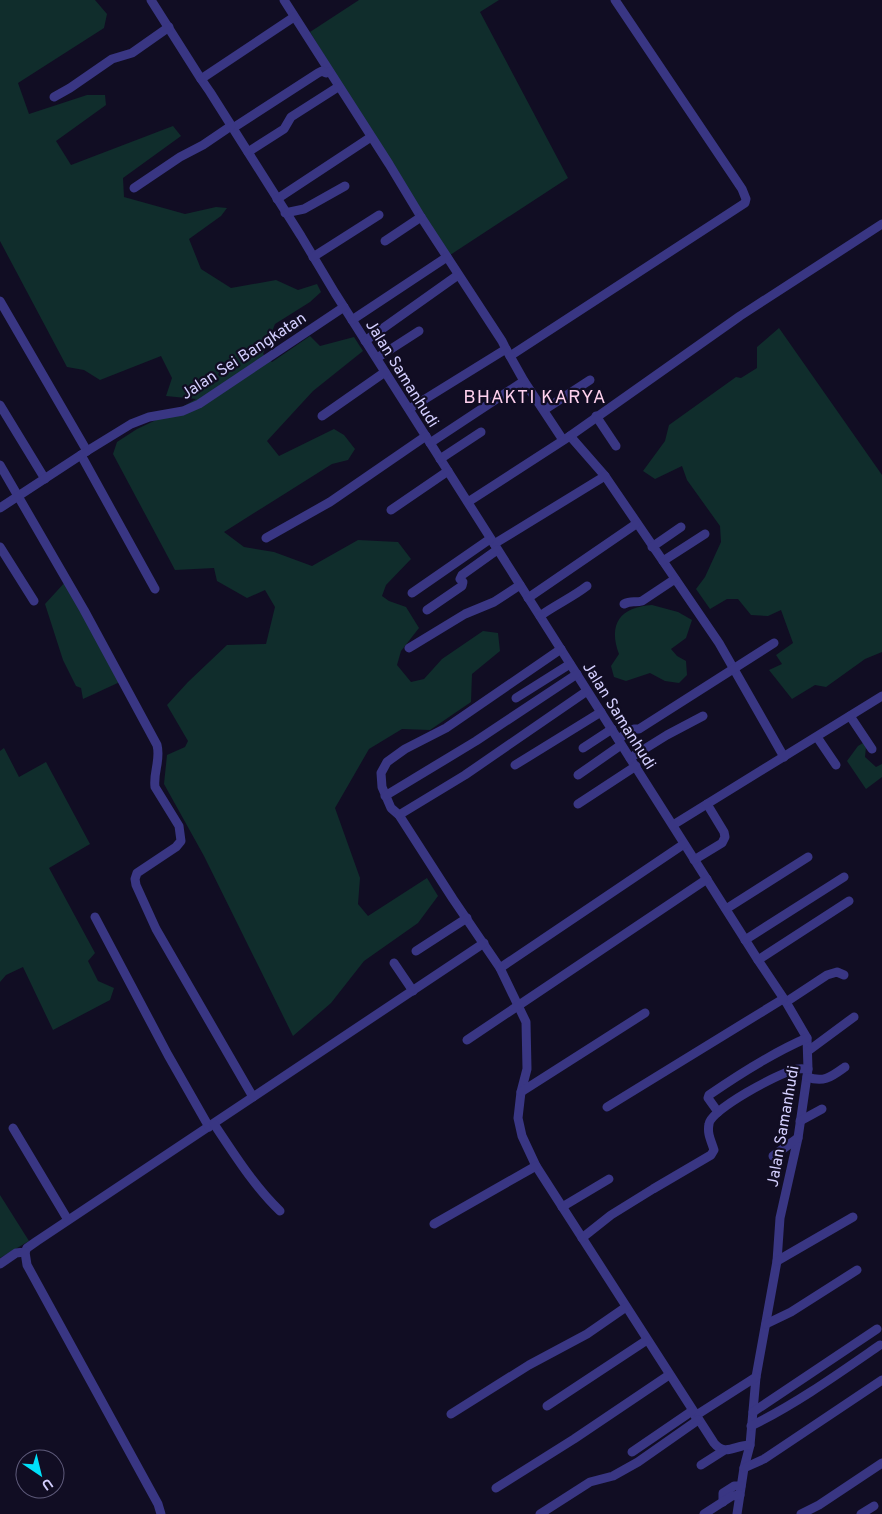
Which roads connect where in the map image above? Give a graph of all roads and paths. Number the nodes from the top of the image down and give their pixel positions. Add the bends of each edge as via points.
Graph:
1 (151, 0) edge
2 (284, 0) edge
3 (615, 0) edge
4 (294, 17) junction
5 (169, 27) junction
6 (329, 72) junction
7 (200, 79) junction
8 (338, 87) junction
9 (54, 96) dead end
10 (232, 127) junction
11 (371, 137) junction
12 (248, 152) junction
13 (345, 186) dead end
14 (134, 188) dead end
15 (277, 199) junction
16 (285, 213) junction
17 (379, 215) dead end
18 (421, 217) junction
19 (882, 224) edge
20 (385, 241) dead end
21 (313, 257) junction
22 (447, 257) junction
23 (458, 275) junction
24 (0, 301) edge
25 (344, 307) junction
26 (352, 320) junction
27 (419, 331) dead end
28 (365, 341) junction
29 (508, 353) junction
30 (377, 358) junction
31 (385, 372) junction
32 (590, 380) dead end
33 (524, 381) junction
34 (0, 405) edge
35 (409, 409) junction
36 (544, 410) junction
37 (322, 416) dead end
38 (596, 416) junction
39 (481, 432) dead end
40 (567, 438) junction
41 (428, 440) junction
42 (616, 446) dead end
43 (84, 453) junction
44 (440, 459) junction
45 (0, 465) edge
46 (448, 472) junction
47 (605, 476) junction
48 (45, 479) junction
49 (18, 496) junction
50 (468, 502) junction
51 (0, 508) edge
52 (391, 510) dead end
53 (636, 524) junction
54 (681, 527) dead end
55 (705, 534) dead end
56 (266, 538) dead end
57 (494, 545) junction
58 (0, 546) edge
59 (652, 547) junction
60 (663, 561) junction
61 (675, 579) junction
62 (520, 585) junction
63 (587, 586) dead end
64 (155, 589) dead end
65 (412, 592) dead end
66 (528, 598) junction
67 (34, 601) dead end
68 (624, 604) dead end
69 (427, 610) dead end
70 (540, 616) junction
71 (774, 643) dead end
72 (409, 648) dead end
73 (561, 649) junction
74 (570, 664) junction
75 (734, 668) junction
76 (577, 674) junction
77 (588, 691) junction
78 (882, 696) edge
79 (516, 698) dead end
80 (601, 712) junction
81 (703, 716) dead end
82 (850, 716) junction
83 (612, 728) junction
84 (817, 737) junction
85 (620, 742) junction
86 (583, 748) dead end
87 (872, 749) dead end
88 (784, 756) junction
89 (630, 758) junction
90 (515, 765) dead end
91 (836, 765) dead end
92 (636, 766) junction
93 (578, 775) dead end
94 (385, 796) junction
95 (578, 804) dead end
96 (706, 804) junction
97 (399, 815) junction
98 (673, 825) junction
99 (684, 844) junction
100 (808, 857) dead end
101 (694, 860) junction
102 (844, 877) dead end
103 (707, 879) junction
104 (849, 901) dead end
105 (726, 909) junction
106 (95, 917) dead end
107 (467, 918) junction
108 (745, 940) junction
109 (484, 943) junction
110 (416, 951) dead end
111 (758, 960) junction
112 (394, 963) dead end
113 (500, 968) junction
114 (844, 975) dead end
115 (413, 991) junction
116 (785, 1000) junction
117 (519, 1004) junction
118 (645, 1013) dead end
119 (854, 1017) dead end
120 (807, 1038) junction
121 (466, 1040) dead end
122 (808, 1051) junction
123 (845, 1068) dead end
124 (808, 1073) junction
125 (521, 1092) junction
126 (253, 1097) junction
127 (607, 1107) dead end
128 (822, 1108) dead end
129 (718, 1112) junction
130 (800, 1121) junction
131 (211, 1125) junction
132 (12, 1128) dead end
133 (798, 1138) junction
134 (773, 1156) dead end
135 (536, 1166) junction
136 (609, 1179) dead end
137 (562, 1206) junction
138 (280, 1212) dead end
139 (853, 1217) dead end
140 (68, 1220) junction
141 (434, 1224) dead end
142 (582, 1238) junction
143 (25, 1252) junction
144 (777, 1262) junction
145 (0, 1264) edge
146 (857, 1270) dead end
147 (626, 1307) junction
148 (766, 1324) junction
149 (877, 1329) dead end
150 (647, 1340) junction
151 (880, 1346) dead end
152 (669, 1375) junction
153 (756, 1377) junction
154 (882, 1380) edge
155 (547, 1406) dead end
156 (753, 1412) junction
157 (451, 1414) dead end
158 (695, 1415) junction
159 (751, 1426) junction
160 (750, 1445) junction
161 (723, 1451) junction
162 (632, 1452) dead end
163 (882, 1463) edge
164 (701, 1466) dead end
165 (744, 1468) junction
166 (496, 1488) dead end
167 (740, 1491) junction
168 (874, 1506) dead end
169 (161, 1514) edge
170 (540, 1514) edge
171 (704, 1514) edge
172 (737, 1514) edge
173 (801, 1514) edge
174 (861, 1514) edge

1 - 5 street, Jalan Samanhudi
2 - 4 street
3 - 29 street via 742,189 745,203
4 - 6 street
4 - 7 street
5 - 7 street, Jalan Samanhudi
5 - 9 street
6 - 8 street
6 - 10 street via 318,72
7 - 10 street, Jalan Samanhudi
8 - 11 street
8 - 12 street via 291,117 284,129
10 - 12 street, Jalan Samanhudi
10 - 14 street
11 - 15 street
11 - 18 street
12 - 15 street, Jalan Samanhudi
13 - 16 street via 304,209
15 - 16 street, Jalan Samanhudi
16 - 21 street, Jalan Samanhudi
17 - 21 street
18 - 20 street
18 - 22 street
19 - 38 street via 740,316
21 - 25 street, Jalan Samanhudi
22 - 23 street
22 - 26 street
23 - 28 street
23 - 29 street
24 - 43 street
25 - 26 street, Jalan Samanhudi
25 - 43 street, Jalan Sei Bangkatan via 199,404 183,411 140,420
26 - 28 street, Jalan Samanhudi
27 - 30 street
28 - 30 street, Jalan Samanhudi
29 - 33 street
29 - 35 street
30 - 31 street, Jalan Samanhudi
31 - 35 street, Jalan Samanhudi
31 - 37 street
32 - 36 street
33 - 36 street
33 - 41 street
34 - 48 street
35 - 41 street, Jalan Samanhudi
36 - 40 street
38 - 40 street
38 - 42 street
39 - 44 street
40 - 47 street
40 - 50 street
41 - 44 street, Jalan Samanhudi
41 - 56 street
43 - 48 street, Jalan Sei Bangkatan
43 - 64 street
44 - 46 street, Jalan Samanhudi
45 - 49 street
46 - 50 street, Jalan Samanhudi
46 - 52 street
47 - 53 street
47 - 57 street
48 - 49 street, Jalan Sei Bangkatan
49 - 51 street, Jalan Sei Bangkatan
49 - 126 street via 157,745 155,787 179,826 181,841 137,873 136,885 156,929
50 - 57 street, Jalan Samanhudi
53 - 59 street
53 - 66 street
54 - 59 street
55 - 60 street
57 - 62 street, Jalan Samanhudi
57 - 65 street
57 - 69 street via 462,575 462,586
58 - 67 street
59 - 60 street
60 - 61 street
61 - 68 street via 642,601
61 - 75 street
62 - 66 street, Jalan Samanhudi
62 - 72 street
63 - 70 street
66 - 70 street, Jalan Samanhudi
70 - 73 street, Jalan Samanhudi
71 - 75 street
73 - 74 street, Jalan Samanhudi
73 - 94 street via 446,728 387,762 381,773
74 - 76 street, Jalan Samanhudi
74 - 79 street
75 - 85 street via 639,729 634,729
75 - 88 street
76 - 77 street, Jalan Samanhudi
76 - 94 street
77 - 80 street, Jalan Samanhudi
77 - 97 street via 465,775
78 - 82 street
80 - 83 street, Jalan Samanhudi
80 - 90 street
81 - 89 street
82 - 84 street
82 - 87 street
83 - 85 street, Jalan Samanhudi
83 - 86 street
84 - 88 street
84 - 91 street
85 - 89 street, Jalan Samanhudi
85 - 93 street
88 - 96 street
89 - 92 street, Jalan Samanhudi
92 - 95 street
92 - 98 street, Jalan Samanhudi
94 - 97 street
96 - 98 street
96 - 101 street via 725,837 722,843
97 - 107 street
98 - 99 street, Jalan Samanhudi
99 - 101 street, Jalan Samanhudi
99 - 113 street
100 - 105 street
101 - 103 street, Jalan Samanhudi
102 - 108 street
103 - 105 street, Jalan Samanhudi
103 - 117 street
104 - 111 street
105 - 108 street, Jalan Samanhudi
106 - 131 street via 168,1055
107 - 109 street
107 - 110 street
108 - 111 street, Jalan Samanhudi
109 - 113 street
109 - 115 street
111 - 116 street, Jalan Samanhudi
112 - 115 street
113 - 117 street
114 - 116 street via 836,972 827,975
115 - 126 street
116 - 120 street, Jalan Samanhudi
116 - 127 street
117 - 121 street
117 - 125 street via 526,1022 528,1043 527,1069
118 - 125 street
119 - 122 street
120 - 122 street, Jalan Samanhudi
120 - 129 street via 743,1072 709,1095
122 - 124 street, Jalan Samanhudi
123 - 124 street via 821,1080
124 - 129 street via 793,1070 767,1081
124 - 130 street, Jalan Samanhudi
125 - 135 street via 518,1118 522,1136
126 - 131 street
128 - 130 street
129 - 142 street via 709,1123 709,1139 714,1150 711,1155 628,1205
130 - 133 street, Jalan Samanhudi
131 - 138 street
131 - 140 street
132 - 140 street
133 - 134 street
133 - 144 street, Jalan Samanhudi via 780,1218
135 - 137 street
135 - 141 street
136 - 137 street
137 - 142 street
139 - 144 street
140 - 143 street
142 - 147 street
143 - 145 street via 16,1253
143 - 169 street via 27,1265
144 - 148 street, Jalan Samanhudi
146 - 148 street via 792,1312
147 - 150 street
147 - 157 street via 587,1334 529,1365
148 - 153 street, Jalan Samanhudi
149 - 156 street
150 - 152 street
150 - 155 street
151 - 159 street via 777,1414
152 - 158 street
152 - 166 street
153 - 156 street, Jalan Samanhudi
153 - 158 street
154 - 165 street via 764,1459
156 - 159 street, Jalan Samanhudi
158 - 161 street
158 - 162 street
158 - 170 street via 632,1465 613,1476 590,1482
159 - 160 street, Jalan Samanhudi
160 - 161 street
160 - 165 street, Jalan Samanhudi
161 - 164 street
163 - 173 street
165 - 167 street, Jalan Samanhudi
167 - 171 street
167 - 172 street, Jalan Samanhudi
168 - 174 street

